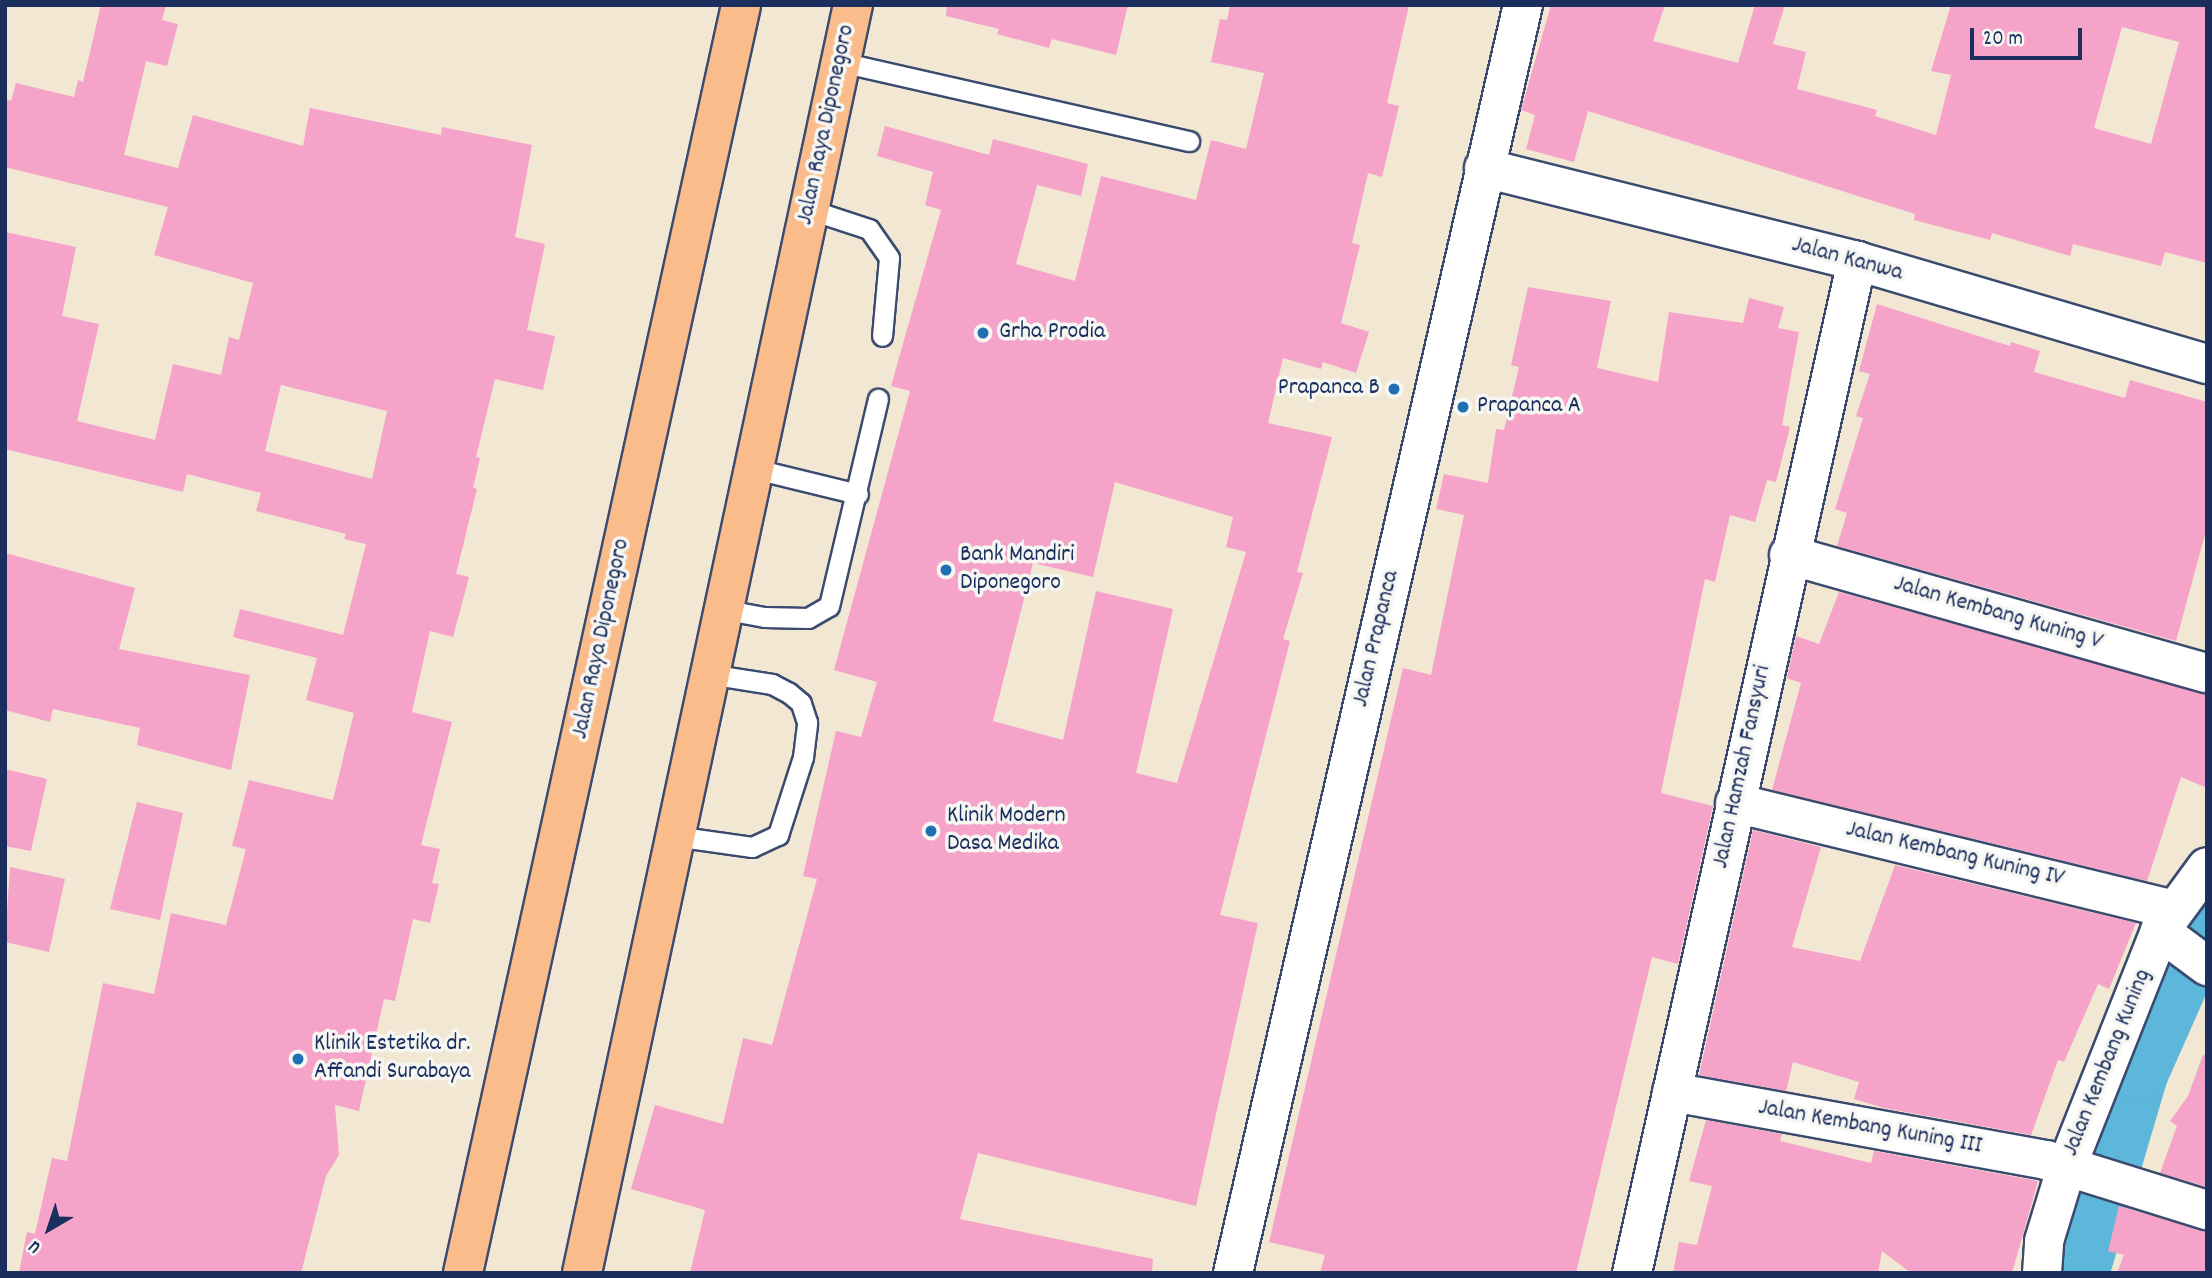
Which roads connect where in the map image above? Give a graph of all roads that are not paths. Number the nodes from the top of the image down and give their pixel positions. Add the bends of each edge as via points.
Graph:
1 (741, 5) edge
2 (853, 5) edge
3 (1523, 5) edge
4 (841, 62) junction
5 (1189, 141) dead end
6 (1484, 168) junction
7 (808, 209) junction
8 (1857, 261) junction
9 (882, 336) dead end
10 (2207, 364) edge
11 (878, 399) dead end
12 (751, 468) junction
13 (858, 494) junction
14 (1789, 555) junction
15 (721, 609) junction
16 (2207, 673) edge
17 (708, 674) junction
18 (1735, 803) junction
19 (674, 836) junction
20 (2207, 867) edge
21 (2180, 939) edge
22 (1672, 1092) junction
23 (2095, 1175) junction
24 (2207, 1210) edge
25 (463, 1273) edge
26 (582, 1273) edge
27 (1233, 1273) edge
28 (1632, 1273) edge
29 (2042, 1273) edge

1 - 25 highway, Jalan Raya Diponegoro
2 - 4 highway, Jalan Raya Diponegoro
3 - 6 street, Jalan Prapanca
4 - 5 lane
4 - 7 highway, Jalan Raya Diponegoro
6 - 8 street, Jalan Kanwa
6 - 27 street, Jalan Prapanca
7 - 9 lane via 869,229 889,258
7 - 12 highway, Jalan Raya Diponegoro
8 - 10 street, Jalan Kanwa
8 - 14 street, Jalan Hamzah Fansyuri
11 - 13 lane
12 - 13 lane
12 - 15 highway, Jalan Raya Diponegoro
13 - 15 lane via 829,606 808,618 764,617
14 - 16 street, Jalan Kembang Kuning V
14 - 18 street, Jalan Hamzah Fansyuri
15 - 17 highway, Jalan Raya Diponegoro
17 - 19 highway, Jalan Raya Diponegoro
17 - 19 lane via 772,684 801,703 807,722 803,757 778,835 752,847
18 - 21 street, Jalan Kembang Kuning IV
18 - 22 street, Jalan Hamzah Fansyuri
19 - 26 highway, Jalan Raya Diponegoro
20 - 21 street, Jalan Kembang Kuning
21 - 23 street, Jalan Kembang Kuning
22 - 23 street, Jalan Kembang Kuning III
22 - 28 street, Jalan Hamzah Fansyuri
23 - 24 street, Jalan Kembang Kuning III
23 - 29 street, Jalan Kembang Kuning via 2044,1241

